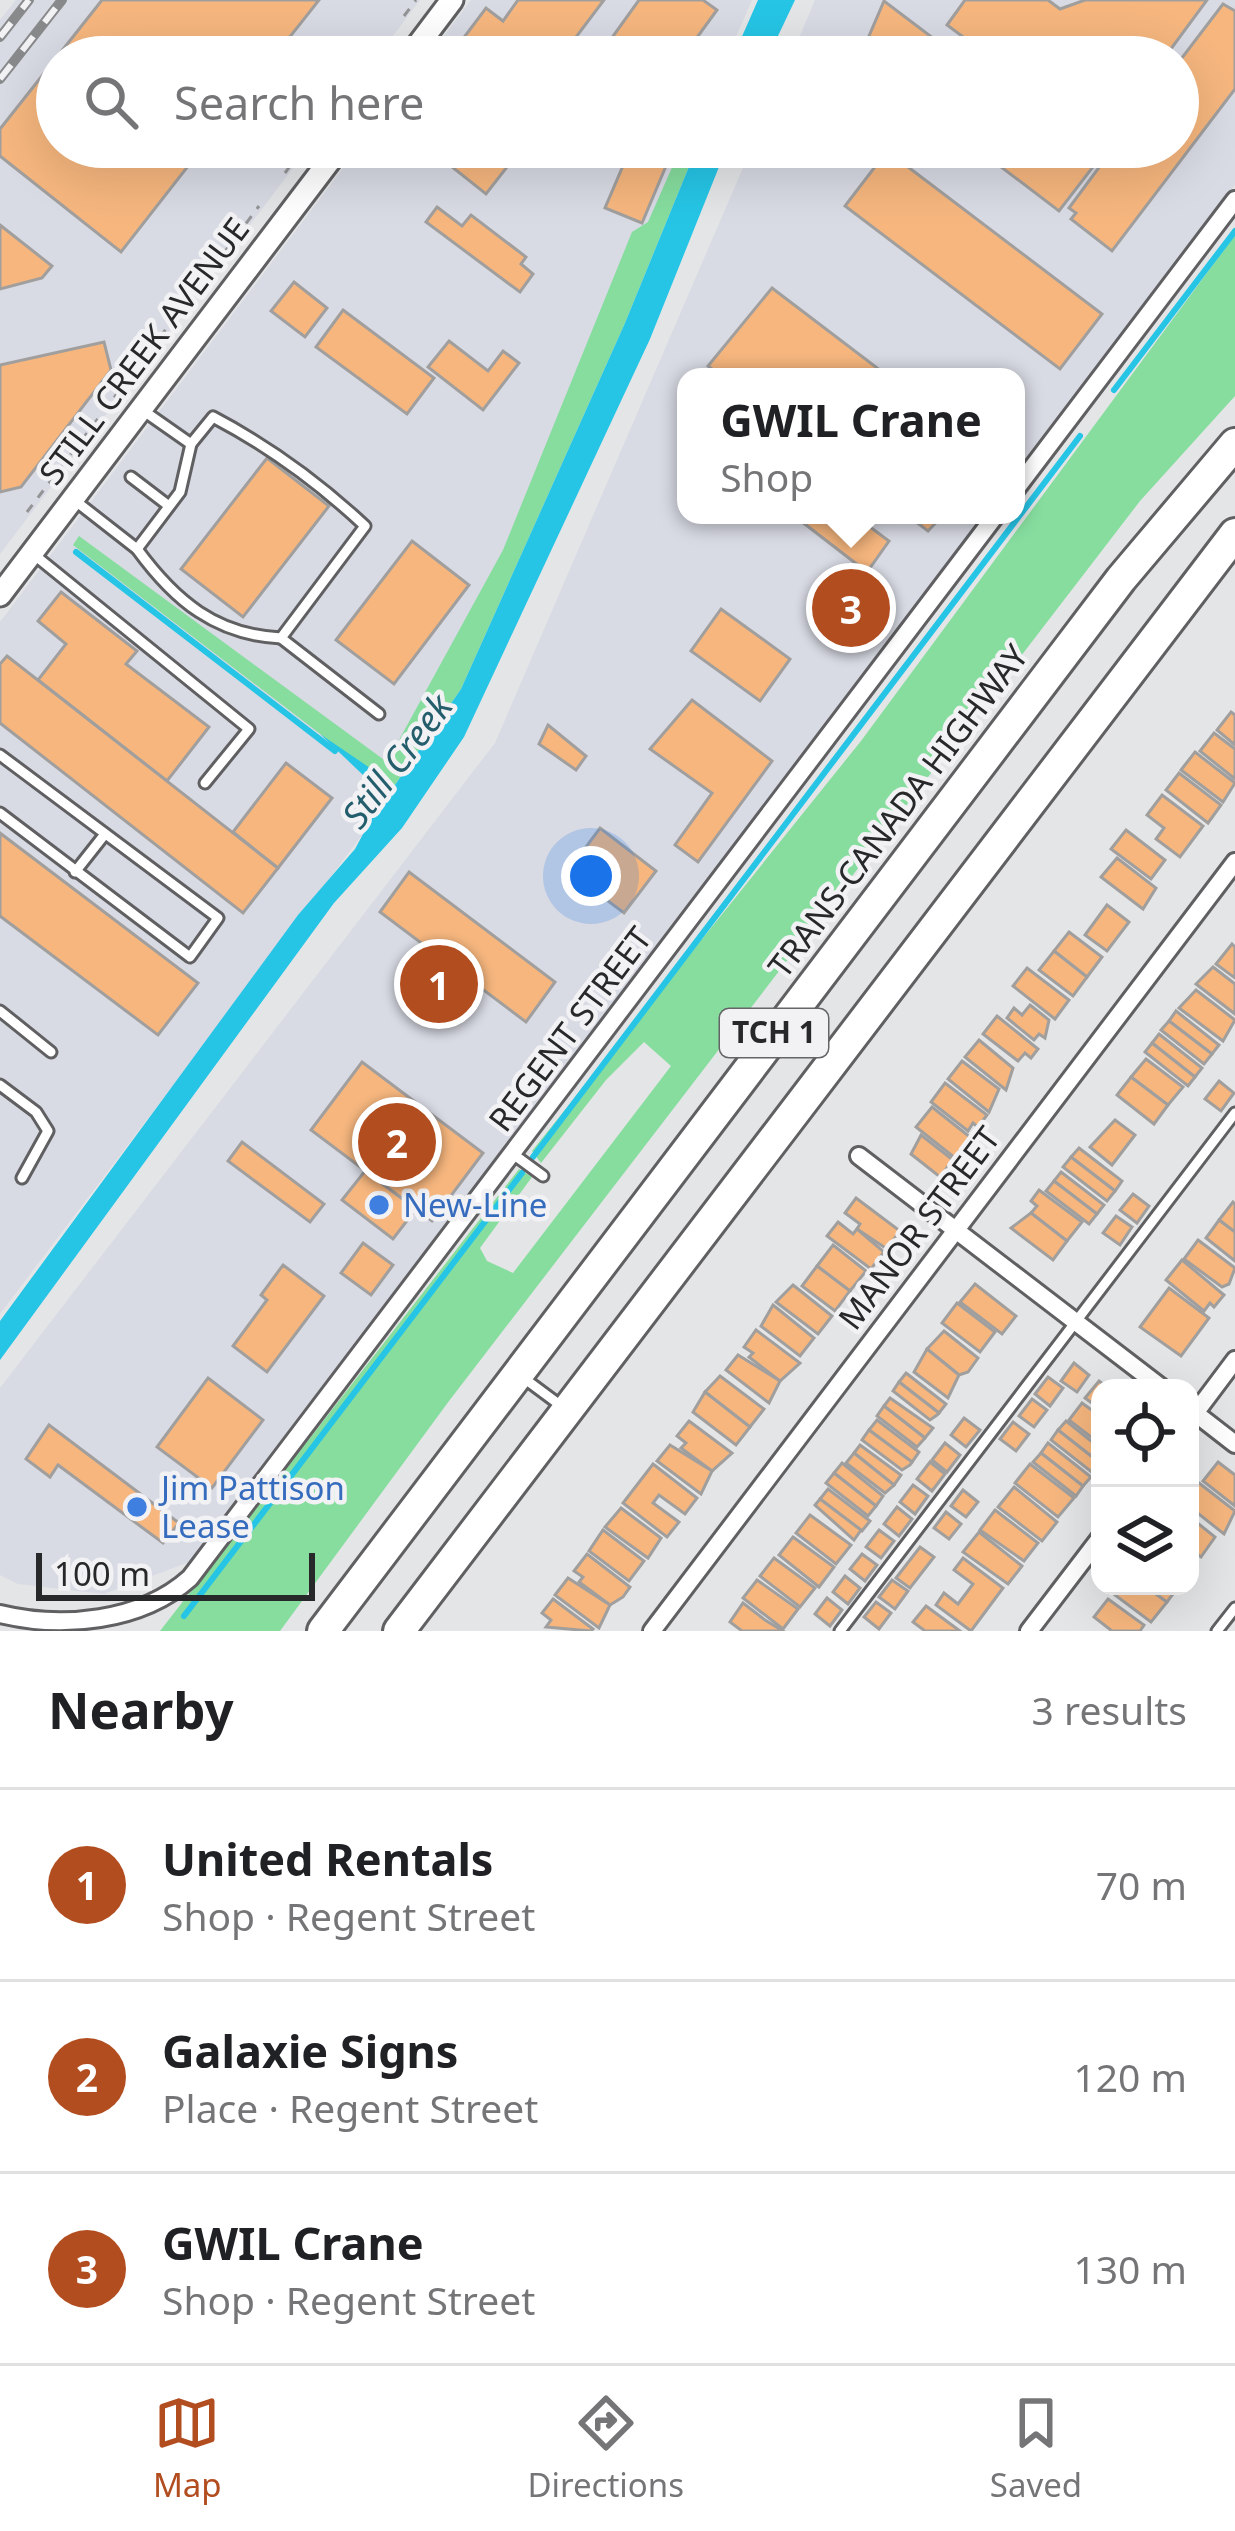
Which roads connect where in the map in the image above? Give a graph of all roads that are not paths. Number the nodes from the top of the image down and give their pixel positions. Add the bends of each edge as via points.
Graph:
1 (452, 0) edge
2 (425, 36) edge
3 (324, 168) edge
4 (1235, 200) edge
5 (142, 409) junction
6 (191, 444) junction
7 (1235, 444) edge
8 (130, 477) dead end
9 (1025, 477) edge
10 (73, 499) junction
11 (169, 506) junction
12 (989, 524) edge
13 (1235, 534) edge
14 (137, 549) junction
15 (32, 553) junction
16 (0, 596) edge
17 (281, 638) junction
18 (379, 714) dead end
19 (0, 755) edge
20 (205, 784) dead end
21 (0, 813) edge
22 (106, 834) junction
23 (1235, 862) edge
24 (75, 872) junction
25 (0, 1010) edge
26 (52, 1052) dead end
27 (0, 1085) edge
28 (1235, 1113) edge
29 (513, 1154) junction
30 (860, 1156) dead end
31 (543, 1176) dead end
32 (22, 1178) dead end
33 (955, 1232) junction
34 (1076, 1323) junction
35 (1235, 1360) edge
36 (515, 1372) junction
37 (1150, 1379) edge
38 (1199, 1405) edge
39 (568, 1411) junction
40 (1199, 1419) edge
41 (1235, 1444) edge
42 (1091, 1550) edge
43 (1235, 1608) edge
44 (0, 1614) edge
45 (323, 1631) edge
46 (399, 1631) edge
47 (652, 1631) edge
48 (840, 1631) edge
49 (1029, 1631) edge
50 (1217, 1631) edge

1 - 2 street
3 - 5 street, STILL CREEK AVENUE
4 - 9 street
5 - 6 lane
5 - 10 street, STILL CREEK AVENUE
6 - 11 lane
6 - 17 lane via 213,417 278,454 365,526
7 - 36 highway, TRANS-CANADA HIGHWAY / TCH 1 via 1121,579
8 - 11 lane
10 - 14 lane
10 - 15 street, STILL CREEK AVENUE
11 - 14 lane
12 - 29 street, REGENT STREET
13 - 39 highway, TCH 1
14 - 17 lane via 163,585 237,636
15 - 16 street, STILL CREEK AVENUE
15 - 20 lane via 249,729
17 - 18 lane
19 - 22 lane
21 - 24 lane
22 - 24 lane
22 - 24 lane via 218,918 190,957
23 - 33 street, MANOR STREET
25 - 26 lane
27 - 32 lane via 48,1131
28 - 34 lane
29 - 31 lane
29 - 44 street, REGENT STREET via 170,1596 109,1616 49,1623
30 - 33 street
33 - 34 street
33 - 47 street, MANOR STREET
34 - 37 street
34 - 48 lane
35 - 38 street
36 - 39 lane
36 - 45 highway, TRANS-CANADA HIGHWAY / TCH 1
39 - 46 highway, TCH 1
40 - 41 street
42 - 49 street
43 - 50 lane

